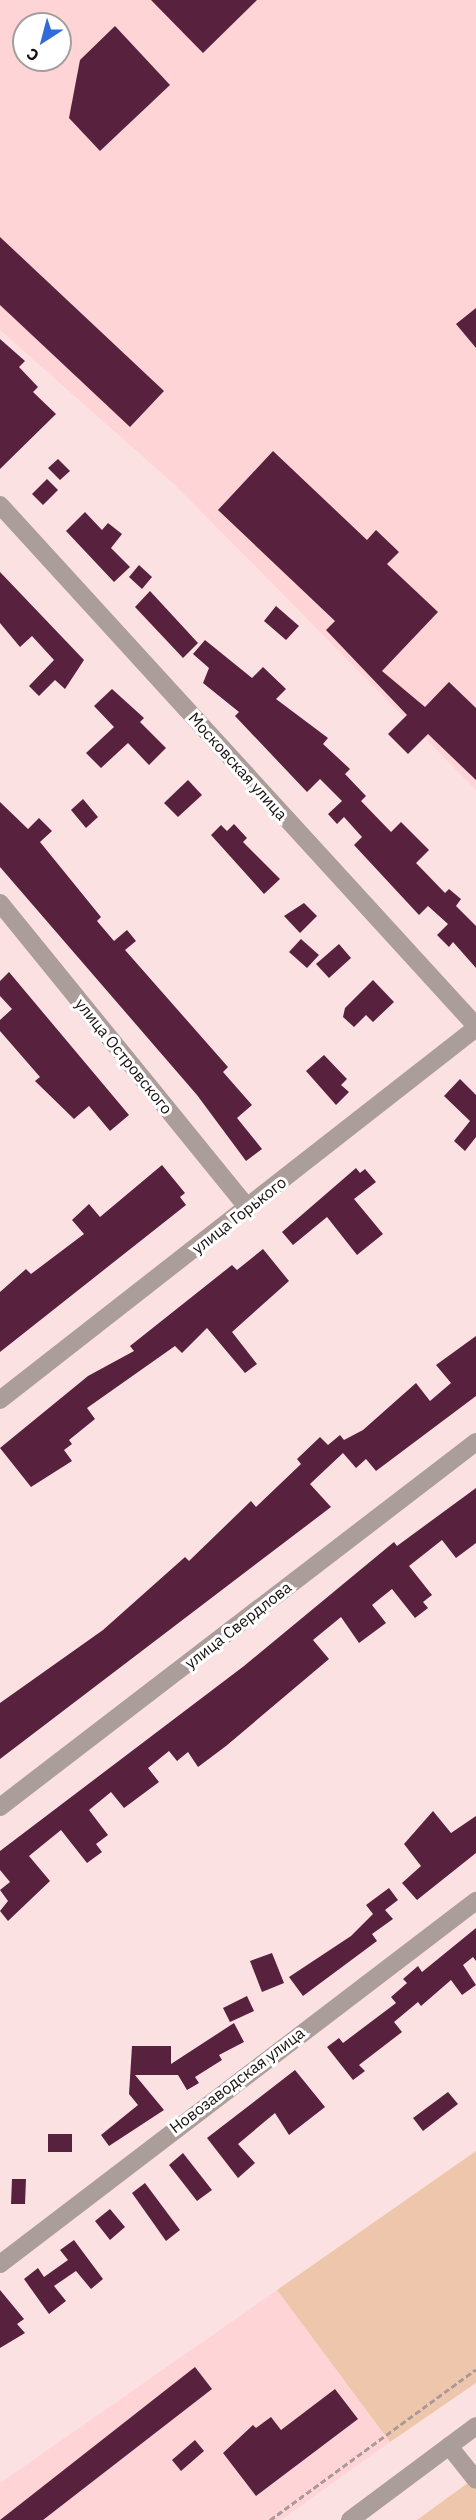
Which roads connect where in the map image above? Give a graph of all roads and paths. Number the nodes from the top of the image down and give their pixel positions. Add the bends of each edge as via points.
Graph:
1 (0, 505) edge
2 (0, 903) edge
3 (476, 1027) edge
4 (248, 1208) junction
5 (0, 1400) edge
6 (476, 1442) edge
7 (0, 1808) edge
8 (476, 1901) edge
9 (0, 2264) edge
10 (476, 2369) edge
11 (476, 2426) edge
12 (449, 2446) junction
13 (476, 2481) edge
14 (270, 2520) edge
15 (350, 2520) edge

1 - 3 street, Московская улица
2 - 4 street, улица Островского
3 - 4 street, улица Горького
4 - 5 street, улица Горького
6 - 7 street, улица Свердлова
8 - 9 street, Новозаводская улица
10 - 14 path
11 - 12 street
12 - 13 street
12 - 15 street

